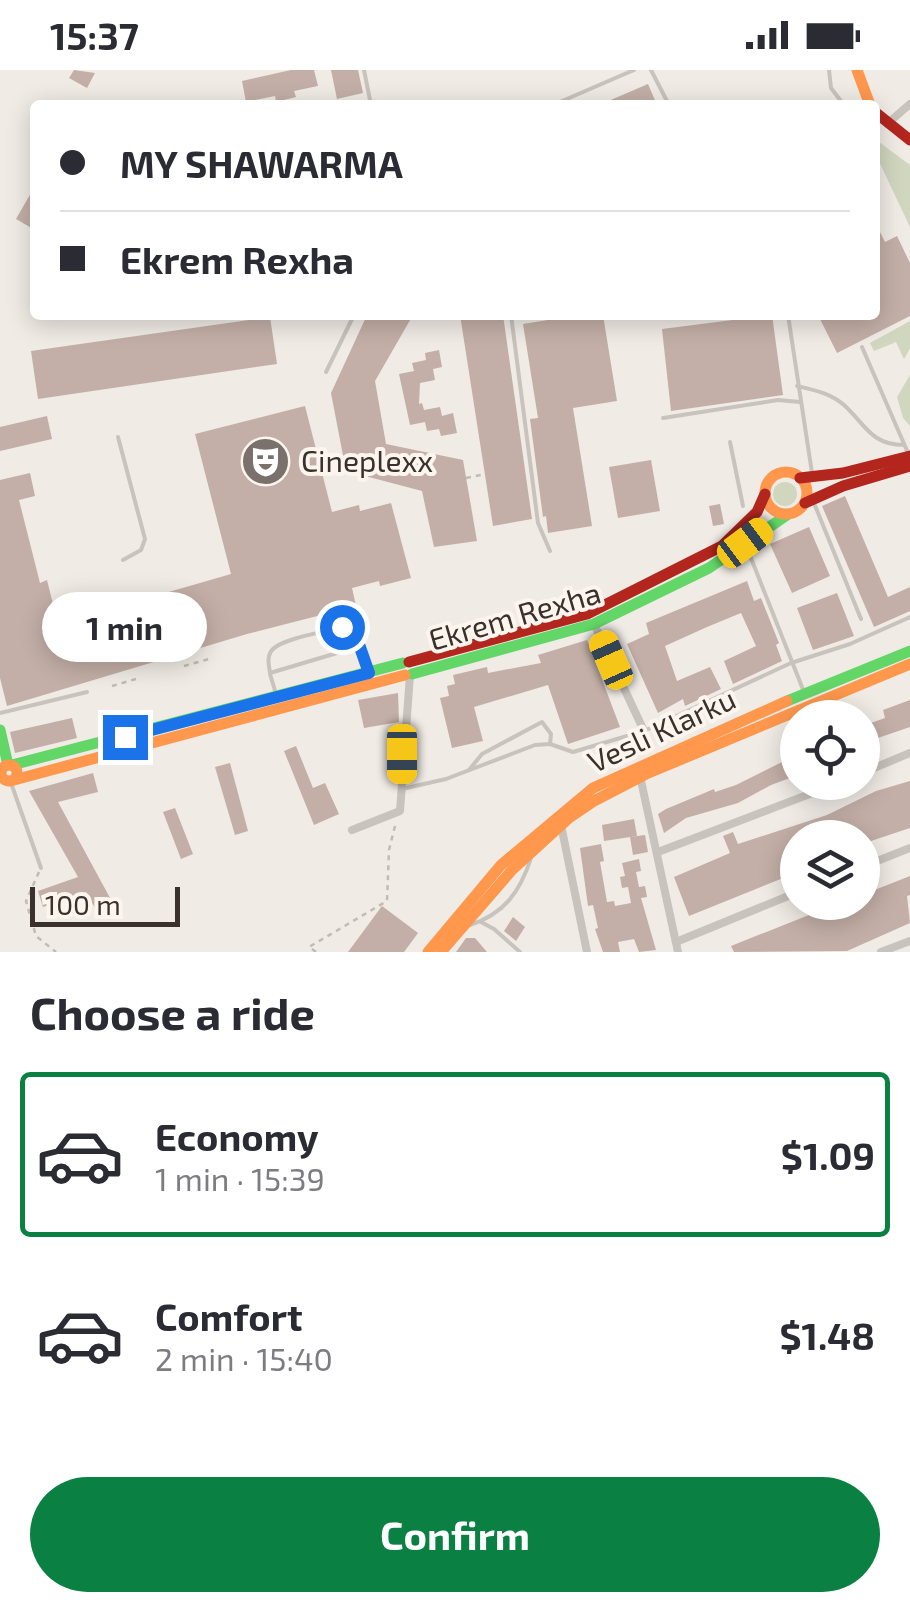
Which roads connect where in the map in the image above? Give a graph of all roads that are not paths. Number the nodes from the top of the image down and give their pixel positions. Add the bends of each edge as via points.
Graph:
1 (364, 70) edge
2 (634, 70) edge
3 (651, 70) edge
4 (829, 70) edge
5 (859, 72) edge
6 (369, 100) edge
7 (565, 100) edge
8 (666, 100) edge
9 (840, 100) edge
10 (868, 100) edge
11 (910, 104) edge
12 (880, 117) edge
13 (887, 124) junction
14 (910, 140) edge
15 (352, 320) edge
16 (512, 320) edge
17 (789, 320) edge
18 (862, 348) dead end
19 (326, 372) dead end
20 (798, 386) junction
21 (800, 402) junction
22 (663, 418) dead end
23 (118, 437) dead end
24 (730, 442) dead end
25 (908, 452) edge
26 (910, 466) edge
27 (807, 478) junction
28 (765, 494) junction
29 (808, 501) junction
30 (743, 506) dead end
31 (787, 515) junction
32 (745, 543) junction
33 (550, 551) dead end
34 (123, 560) dead end
35 (910, 617) edge
36 (861, 619) dead end
37 (594, 624) junction
38 (347, 627) junction
39 (459, 628) dead end
40 (444, 652) junction
41 (909, 660) edge
42 (791, 663) junction
43 (408, 670) junction
44 (270, 672) junction
45 (369, 673) junction
46 (87, 692) dead end
47 (804, 694) junction
48 (277, 699) junction
49 (0, 713) edge
50 (0, 730) edge
51 (644, 731) junction
52 (550, 744) junction
53 (910, 752) edge
54 (880, 766) edge
55 (468, 771) junction
56 (639, 772) junction
57 (6, 774) edge
58 (402, 789) junction
59 (790, 800) edge
60 (562, 825) junction
61 (352, 830) dead end
62 (910, 848) edge
63 (534, 849) junction
64 (658, 852) junction
65 (880, 860) edge
66 (41, 868) road end
67 (780, 900) edge
68 (481, 922) junction
69 (461, 928) junction
70 (910, 941) edge
71 (677, 947) edge
72 (428, 952) edge
73 (442, 952) edge
74 (520, 952) edge
75 (587, 952) edge
76 (882, 952) edge

1 - 6 lane
2 - 7 lane
3 - 8 lane
4 - 9 lane
5 - 10 street
11 - 13 street
12 - 13 street
13 - 14 street
15 - 19 lane
16 - 33 lane via 538,523
17 - 20 lane
18 - 25 lane
20 - 21 lane
20 - 25 lane via 825,392 886,445
21 - 22 lane
21 - 27 lane
23 - 34 lane via 145,538
24 - 30 lane
25 - 27 street
26 - 29 street, Ekrem Rexha
27 - 28 street via 781,473
27 - 29 street
28 - 31 street via 774,511
28 - 40 street, Ekrem Rexha via 735,536 686,568 586,614
29 - 31 street, Ekrem Rexha
29 - 36 lane
31 - 32 street, Ekrem Rexha
32 - 37 street, Ekrem Rexha
32 - 42 lane
35 - 42 lane
37 - 43 street, Ekrem Rexha
37 - 51 street
38 - 44 lane via 283,643 269,656
38 - 44 lane via 347,650
38 - 45 lane via 354,630
39 - 40 lane via 446,638
40 - 43 street, Ekrem Rexha
41 - 47 street, Vesli Klarku
41 - 56 street, Vesli Klarku
42 - 47 lane
42 - 51 lane
43 - 45 street, Ekrem Rexha
43 - 57 street, Ekrem Rexha
43 - 58 street, Ekrem Rexha
44 - 48 lane
45 - 48 street, Ekrem Rexha
46 - 49 lane
47 - 56 street, Vesli Klarku
48 - 57 street, Ekrem Rexha
50 - 57 street
51 - 52 lane via 572,752
52 - 55 lane
52 - 55 lane via 542,722 482,754
53 - 54 street
55 - 58 lane
56 - 60 street, Vesli Klarku
56 - 64 street
56 - 72 street, Vesli Klarku via 593,788 532,836
57 - 66 lane
58 - 61 street, Ekrem Rexha via 400,812
59 - 64 street
60 - 63 street, Vesli Klarku
60 - 75 street
62 - 65 street
63 - 68 lane via 510,901
63 - 69 street, Vesli Klarku
64 - 71 street
67 - 71 street
68 - 69 lane
68 - 74 lane
69 - 73 street, Vesli Klarku
70 - 76 street

